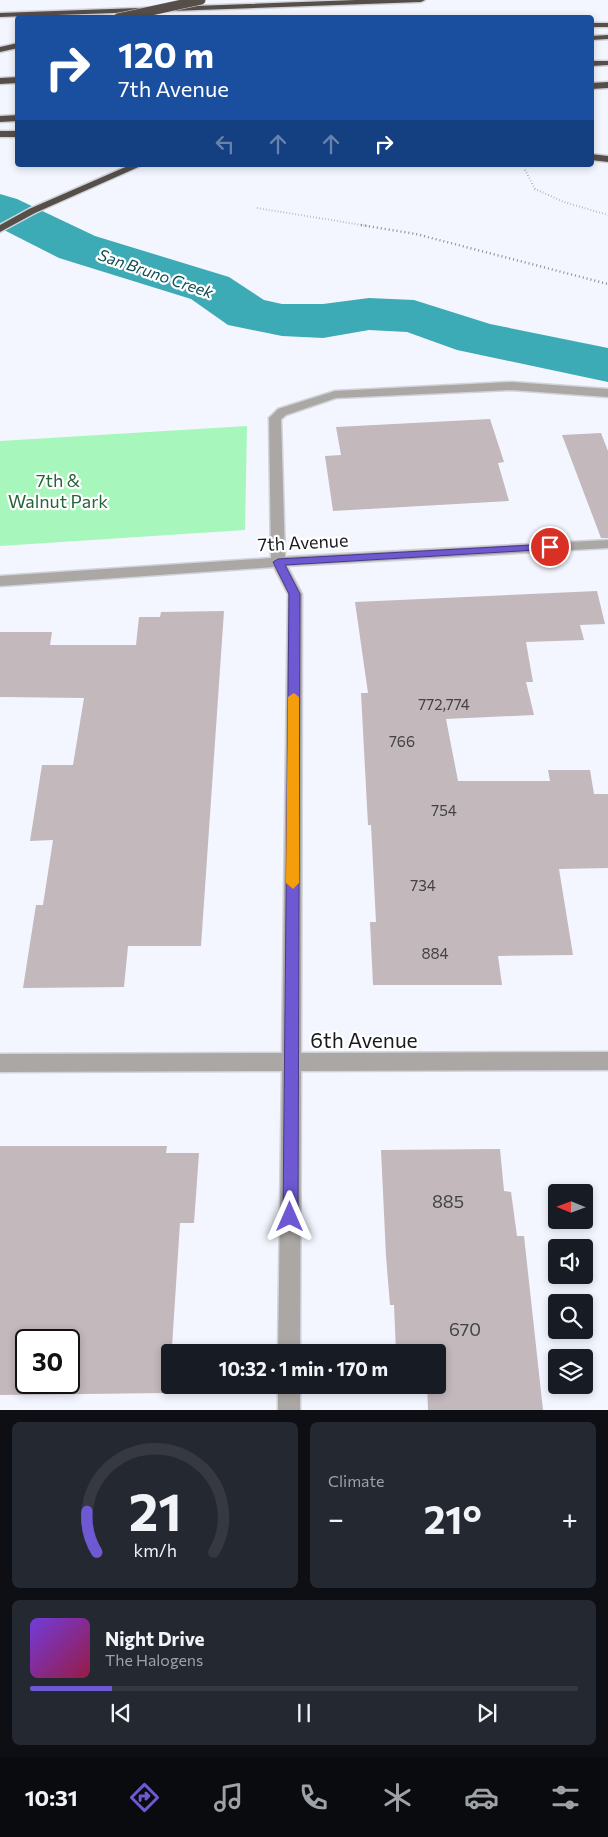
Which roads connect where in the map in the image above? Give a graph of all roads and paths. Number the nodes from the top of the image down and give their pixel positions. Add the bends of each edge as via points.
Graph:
1 (201, 0) edge
2 (421, 0) edge
3 (0, 14) edge
4 (132, 15) edge
5 (608, 25) edge
6 (594, 26) edge
7 (608, 37) edge
8 (594, 38) edge
9 (15, 44) edge
10 (0, 45) edge
11 (15, 45) edge
12 (0, 50) edge
13 (608, 63) edge
14 (594, 64) edge
15 (15, 80) edge
16 (0, 81) edge
17 (608, 85) edge
18 (594, 86) edge
19 (15, 118) edge
20 (0, 119) edge
21 (0, 134) edge
22 (15, 134) edge
23 (594, 157) edge
24 (608, 159) edge
25 (133, 167) edge
26 (525, 170) dead end
27 (257, 208) dead end
28 (608, 215) edge
29 (0, 229) edge
30 (608, 284) edge
31 (608, 392) edge
32 (608, 544) edge
33 (278, 562) junction
34 (0, 581) edge
35 (608, 1061) edge
36 (291, 1062) junction
37 (0, 1063) edge
38 (289, 1344) edge
39 (289, 1394) edge
40 (289, 1410) edge

1 - 4 highway, bridge
2 - 3 highway
5 - 6 highway
7 - 8 highway
9 - 10 highway
11 - 12 highway
13 - 14 highway
15 - 16 highway
17 - 18 highway
19 - 20 highway
21 - 22 highway
23 - 24 highway
25 - 29 highway via 32,211
26 - 28 path via 535,189 564,202
27 - 30 path via 416,234
31 - 33 street via 512,386 335,395 282,412 275,418
32 - 33 street, 7th Avenue
33 - 34 street, 7th Avenue
33 - 36 street via 295,594
35 - 36 street, 6th Avenue
36 - 37 street, 6th Avenue
36 - 38 street
39 - 40 street

